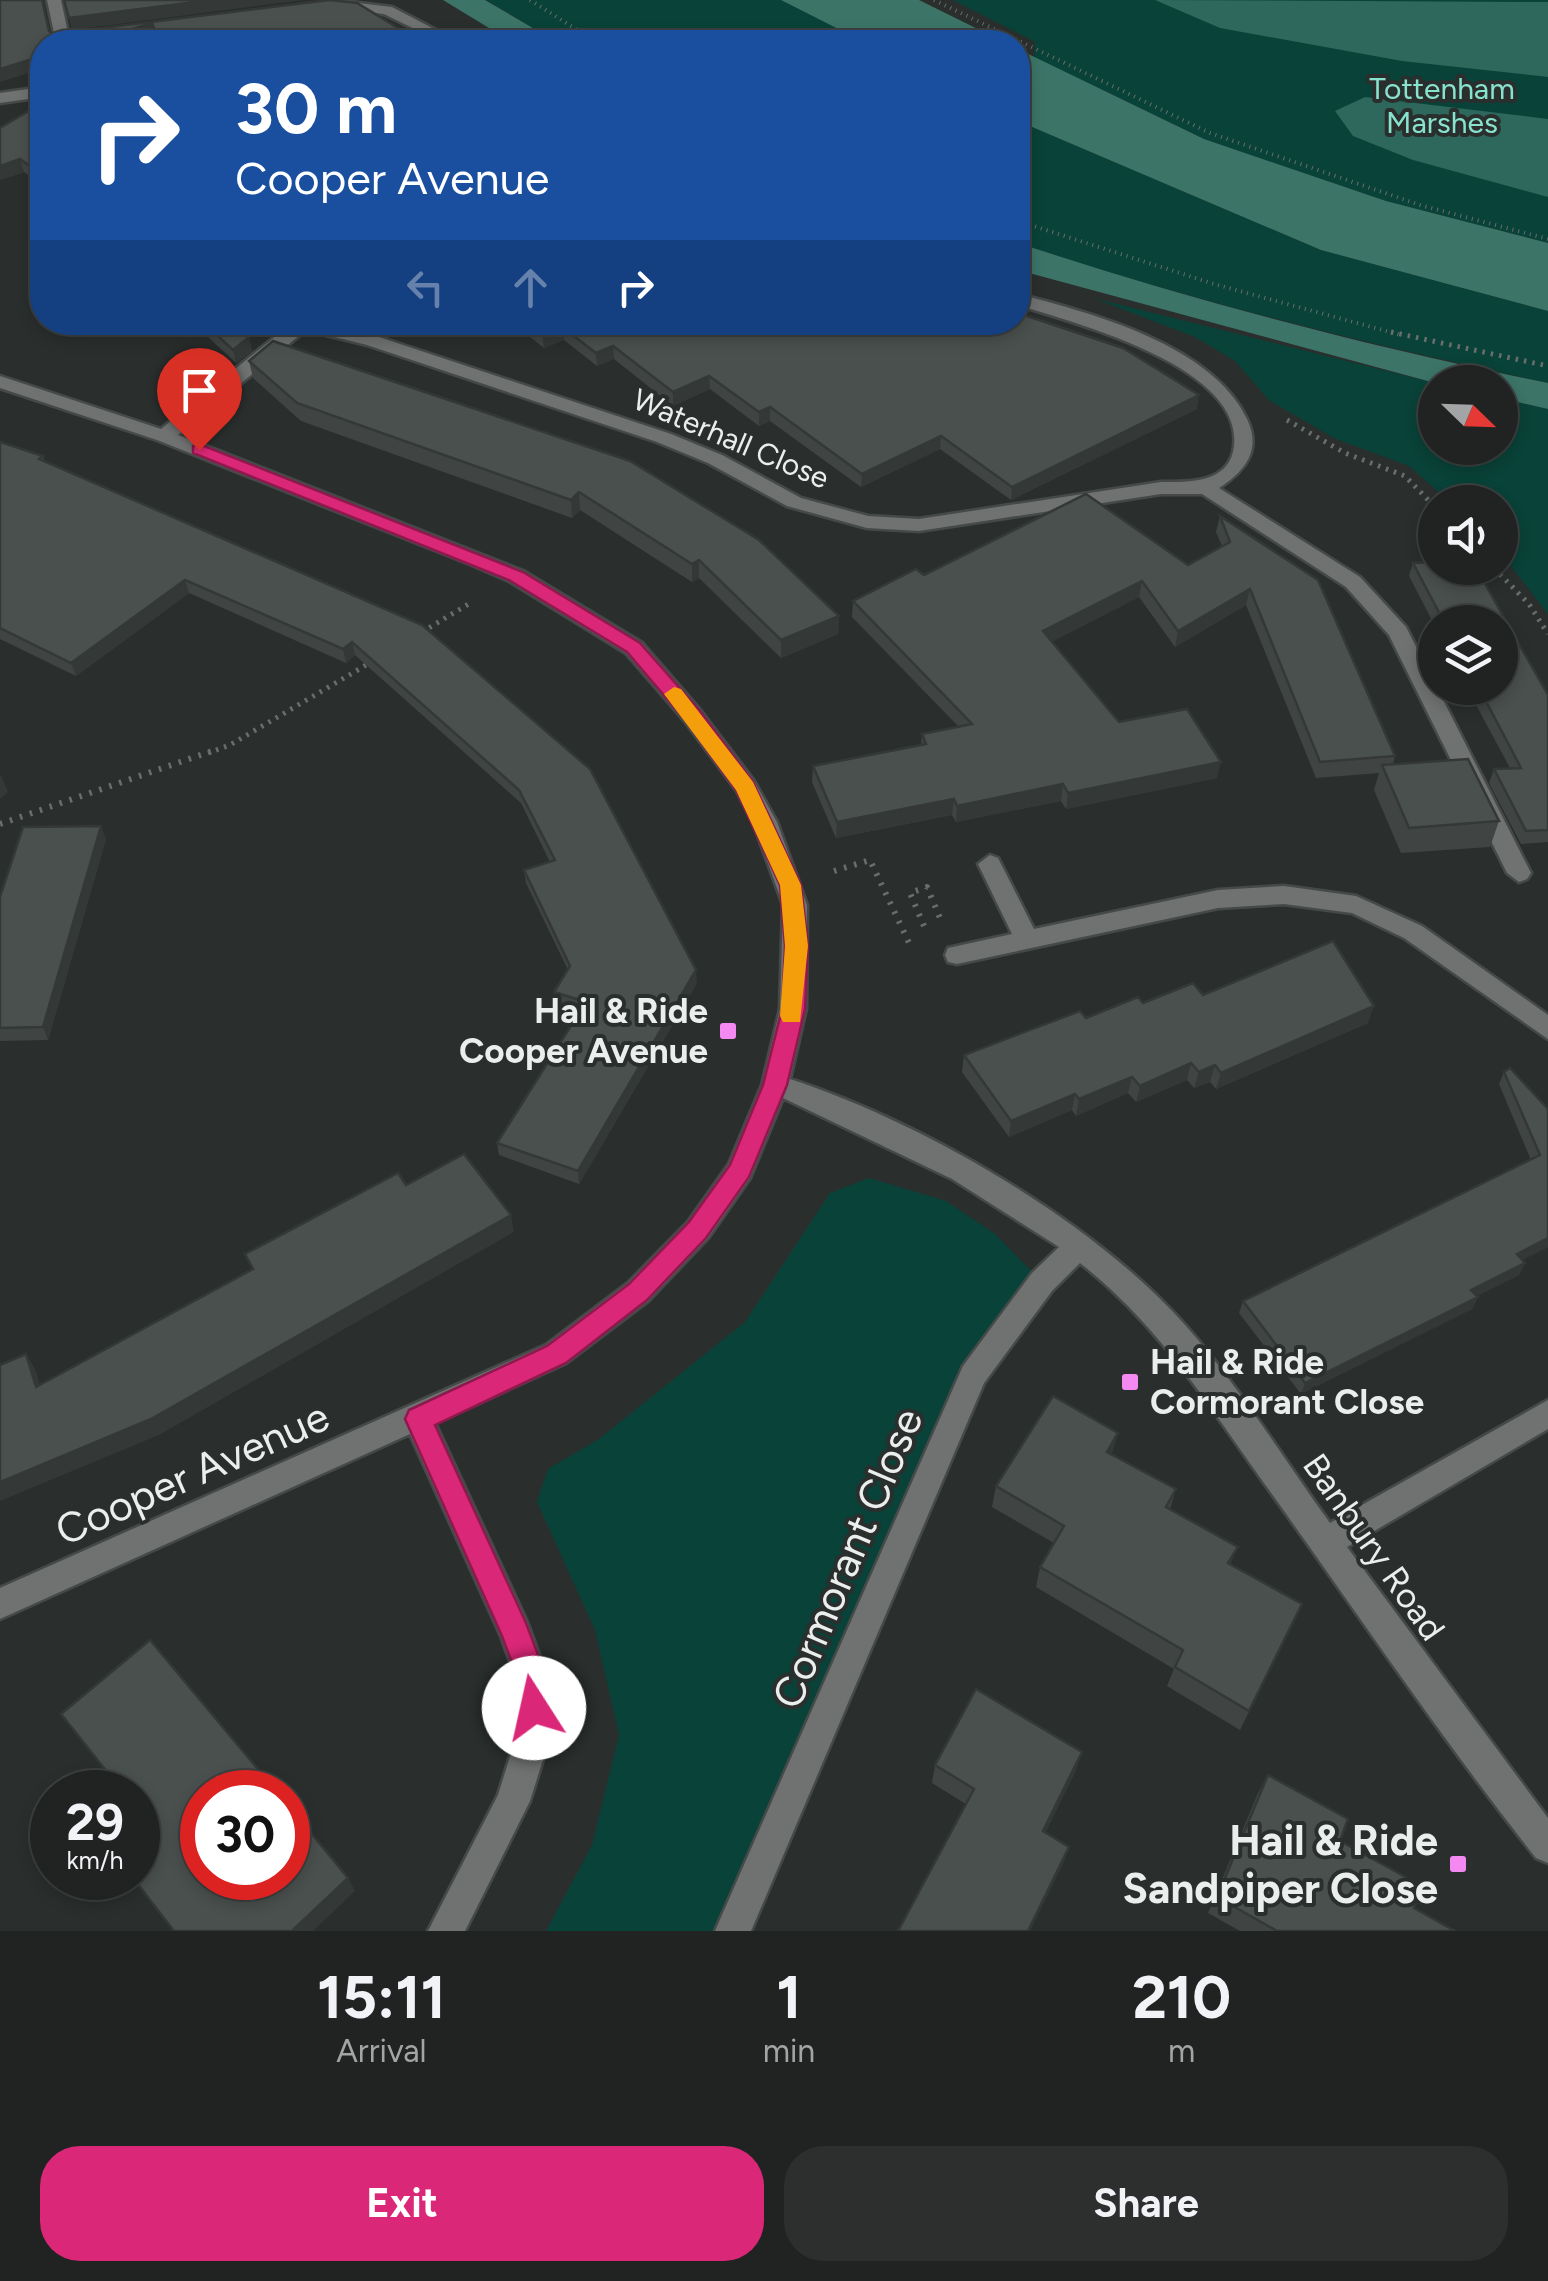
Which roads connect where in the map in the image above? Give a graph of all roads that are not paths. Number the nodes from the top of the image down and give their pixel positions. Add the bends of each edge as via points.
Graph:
1 (54, 0) edge
2 (312, 5) edge
3 (393, 5) edge
4 (61, 30) edge
5 (433, 30) edge
6 (30, 94) edge
7 (0, 98) edge
8 (1030, 303) edge
9 (290, 335) edge
10 (350, 335) edge
11 (0, 382) edge
12 (164, 436) junction
13 (1206, 488) junction
14 (990, 864) dead end
15 (1518, 873) dead end
16 (1028, 940) junction
17 (957, 956) road end
18 (1548, 1030) edge
19 (775, 1085) junction
20 (1081, 1243) junction
21 (1548, 1413) edge
22 (418, 1419) junction
23 (1326, 1542) junction
24 (0, 1604) edge
25 (1548, 1846) edge
26 (446, 1931) edge
27 (733, 1931) edge

1 - 4 street
2 - 3 street
3 - 5 street
6 - 7 street
8 - 13 street via 1142,340 1219,388 1236,409 1243,449 1236,467
9 - 12 street
10 - 13 street, Waterhall Close via 664,438 794,502 866,522 919,526 1161,488
11 - 12 street, Cooper Avenue
12 - 19 street, Cooper Avenue via 516,576 634,648 746,787 790,885 793,1009
13 - 15 street via 1353,582 1398,632
14 - 16 street
16 - 17 street
16 - 18 street via 1218,900 1284,895 1356,905 1413,932
19 - 20 street, Banbury Road via 806,1093 946,1160
19 - 22 street, Cooper Avenue via 740,1170 698,1230 638,1292 556,1354
20 - 23 street, Banbury Road via 1164,1321
20 - 27 street, Cormorant Close via 1042,1282 973,1375
21 - 23 street
22 - 24 street, Cooper Avenue
22 - 26 street via 534,1684 534,1734 514,1801
23 - 25 street, Banbury Road via 1476,1757

